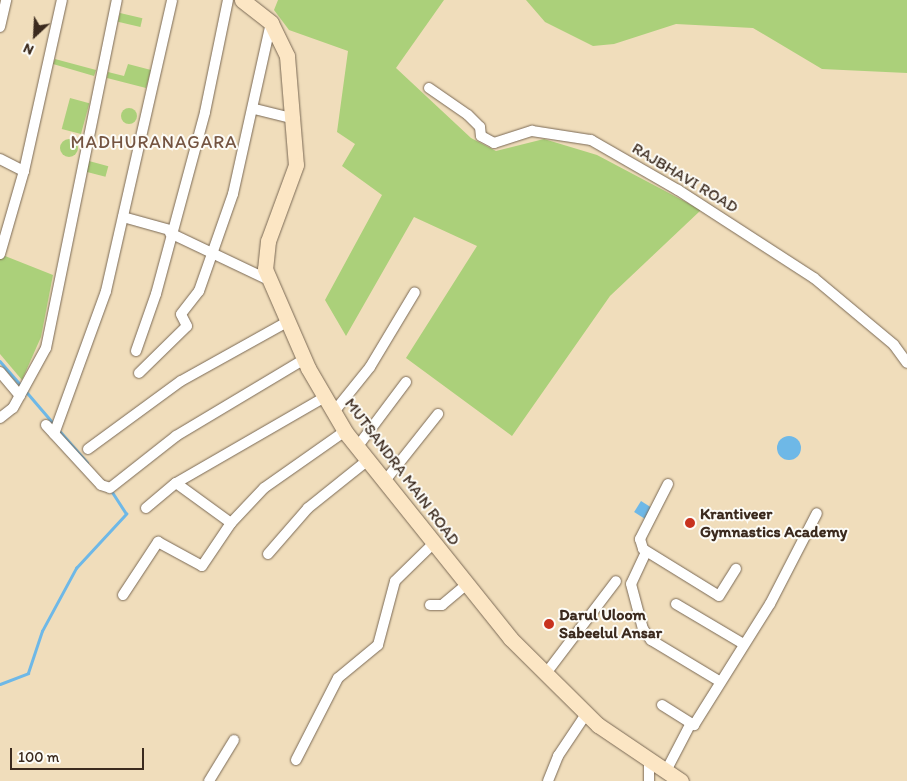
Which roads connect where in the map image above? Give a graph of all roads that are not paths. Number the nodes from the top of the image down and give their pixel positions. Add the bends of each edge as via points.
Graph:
1 (6, 0) edge
2 (62, 0) edge
3 (117, 0) edge
4 (172, 0) edge
5 (228, 0) edge
6 (242, 0) edge
7 (271, 23) junction
8 (0, 26) edge
9 (429, 88) dead end
10 (256, 109) junction
11 (295, 119) junction
12 (0, 159) edge
13 (24, 170) junction
14 (123, 217) junction
15 (170, 232) junction
16 (214, 251) junction
17 (0, 254) edge
18 (267, 279) junction
19 (415, 292) dead end
20 (285, 322) junction
21 (136, 351) dead end
22 (304, 360) junction
23 (907, 363) edge
24 (0, 372) edge
25 (139, 373) dead end
26 (406, 382) dead end
27 (20, 396) junction
28 (325, 397) junction
29 (334, 413) junction
30 (438, 414) dead end
31 (0, 418) edge
32 (46, 425) dead end
33 (345, 430) junction
34 (54, 434) junction
35 (358, 446) junction
36 (88, 449) dead end
37 (368, 460) junction
38 (384, 482) junction
39 (176, 483) junction
40 (668, 484) dead end
41 (146, 508) dead end
42 (817, 513) dead end
43 (231, 523) junction
44 (434, 543) junction
45 (646, 552) junction
46 (268, 554) dead end
47 (736, 568) dead end
48 (616, 581) dead end
49 (467, 584) junction
50 (123, 595) dead end
51 (430, 604) dead end
52 (676, 604) dead end
53 (742, 643) junction
54 (547, 672) junction
55 (719, 681) junction
56 (662, 705) dead end
57 (586, 714) junction
58 (691, 723) junction
59 (234, 740) dead end
60 (296, 760) dead end
61 (649, 762) junction
62 (666, 772) junction
63 (208, 781) edge
64 (548, 781) edge
65 (649, 781) edge
66 (681, 781) edge

1 - 8 street
2 - 13 street
3 - 27 street via 46,348
4 - 14 street
5 - 15 street via 205,112
6 - 7 street, MUTSANDRA MAIN ROAD
7 - 10 street via 252,105
7 - 11 street, MUTSANDRA MAIN ROAD via 285,46
9 - 23 street, RAJBHAVI ROAD via 468,115 480,127 481,136 494,144 532,131 591,140 678,190 814,278 894,345
10 - 11 street
10 - 16 street
11 - 18 street, MUTSANDRA MAIN ROAD via 296,166 268,241
12 - 13 street
13 - 17 street
14 - 15 street
14 - 34 street via 90,344
15 - 16 street
15 - 21 street
16 - 18 street
16 - 25 street via 199,291 181,314 185,330
18 - 20 street, MUTSANDRA MAIN ROAD
19 - 29 street via 370,368
20 - 22 street, MUTSANDRA MAIN ROAD
20 - 36 street via 181,381
22 - 28 street, MUTSANDRA MAIN ROAD
22 - 34 street via 176,436 110,488 101,485
24 - 27 street
26 - 35 street
27 - 31 street
28 - 29 street, MUTSANDRA MAIN ROAD
28 - 39 street
29 - 33 street, MUTSANDRA MAIN ROAD
30 - 38 street
32 - 34 street
33 - 35 street, MUTSANDRA MAIN ROAD
33 - 43 street via 269,484
35 - 37 street, MUTSANDRA MAIN ROAD
37 - 38 street, MUTSANDRA MAIN ROAD
37 - 46 street via 308,508
38 - 44 street, MUTSANDRA MAIN ROAD
39 - 41 street
39 - 43 street
40 - 45 street via 640,540
42 - 53 street via 770,604
43 - 50 street via 202,566 158,542
44 - 49 street, MUTSANDRA MAIN ROAD
44 - 60 street via 395,581 378,645 338,678
45 - 47 street via 719,596
45 - 55 street via 631,584 643,629 652,640
48 - 54 street
49 - 51 street via 442,604
49 - 54 street, MUTSANDRA MAIN ROAD via 510,638
52 - 53 street
53 - 55 street
54 - 57 street, MUTSANDRA MAIN ROAD
55 - 58 street via 694,725
56 - 58 street
57 - 61 street, MUTSANDRA MAIN ROAD
57 - 64 street via 558,756
58 - 62 street
59 - 63 street
61 - 62 street, MUTSANDRA MAIN ROAD
61 - 65 street
62 - 66 street, MUTSANDRA MAIN ROAD

